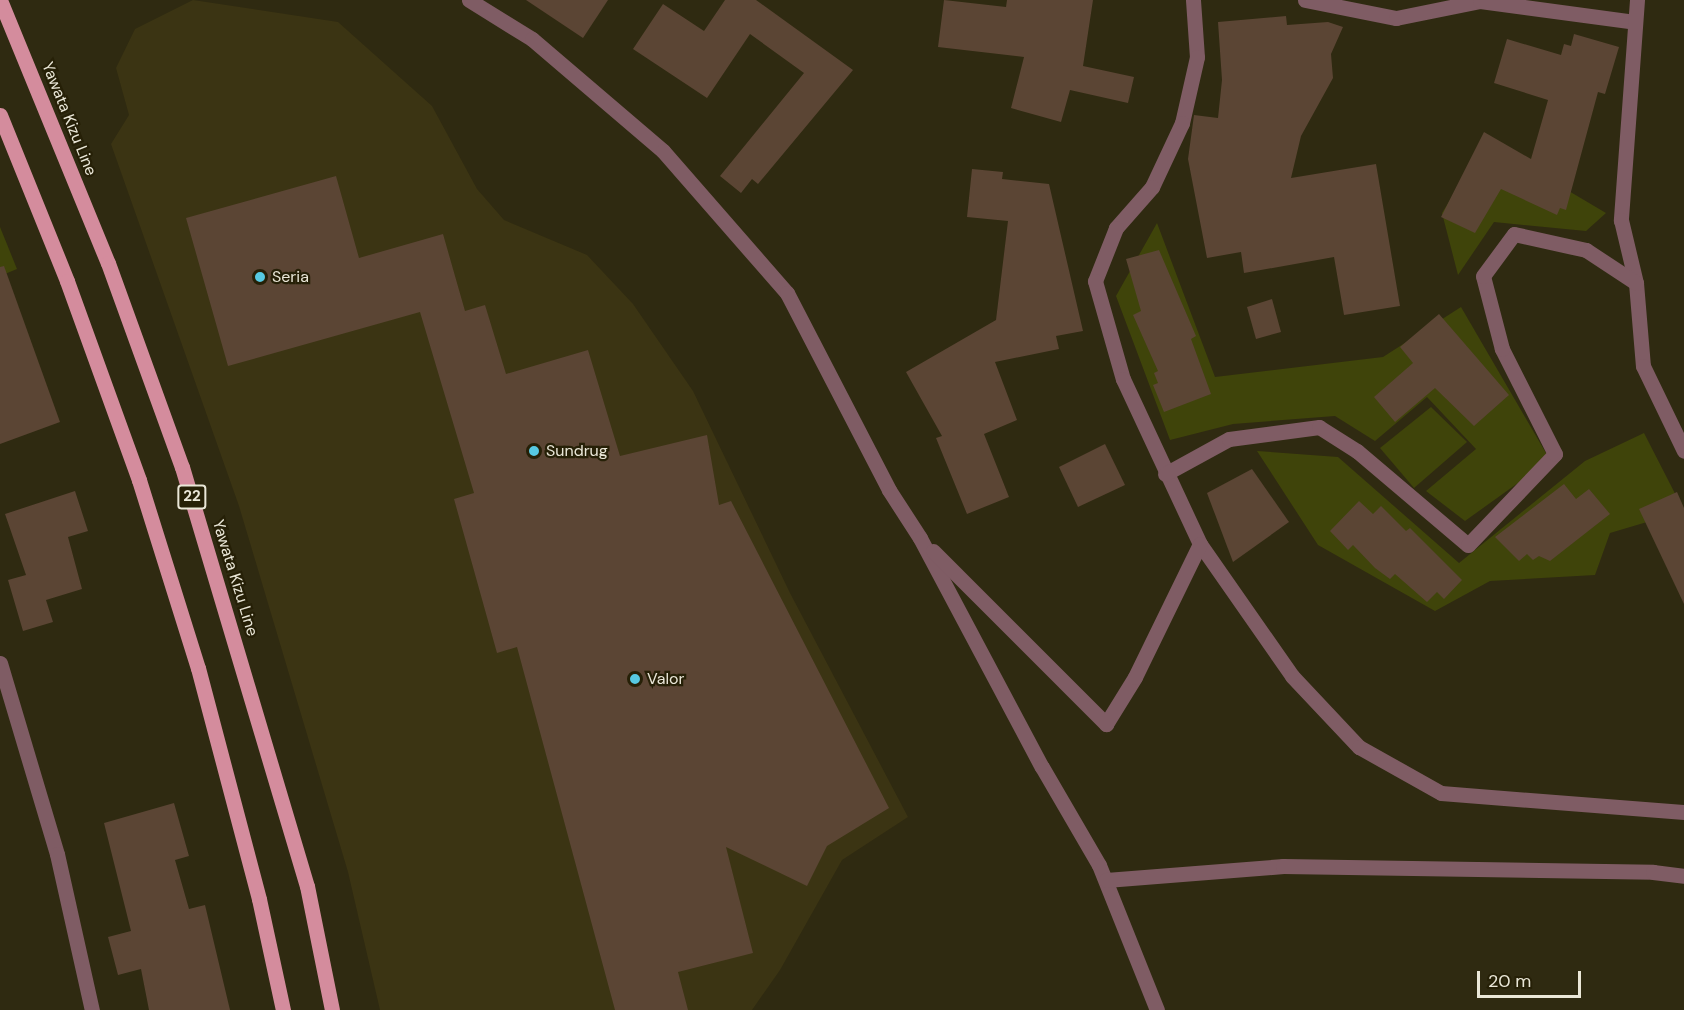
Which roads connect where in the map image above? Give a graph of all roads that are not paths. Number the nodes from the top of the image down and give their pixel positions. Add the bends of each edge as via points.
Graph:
1 (0, 0) edge
2 (469, 0) edge
3 (1193, 0) edge
4 (1305, 0) edge
5 (1637, 0) edge
6 (1635, 22) junction
7 (0, 115) edge
8 (1636, 283) junction
9 (1679, 428) edge
10 (1684, 451) edge
11 (1165, 474) junction
12 (920, 538) junction
13 (1200, 544) junction
14 (0, 663) edge
15 (1684, 812) edge
16 (1684, 876) edge
17 (1106, 880) junction
18 (92, 1010) edge
19 (283, 1010) edge
20 (332, 1010) edge
21 (1157, 1010) edge

1 - 20 main road, Yawata Kizu Line / 22 via 108,263 182,467 307,886
2 - 12 street via 532,39 663,151 787,293 889,490
3 - 11 street via 1197,57 1182,123 1152,187 1116,228 1095,281 1123,379
4 - 6 street via 1396,18 1480,1
5 - 6 street
6 - 8 street via 1621,220
7 - 19 main road via 67,281 139,480 198,668 259,899
8 - 9 street via 1643,366
8 - 11 street via 1586,250 1514,234 1483,276 1502,349 1555,454 1468,545 1357,452 1319,427 1229,439
9 - 10 street
11 - 13 street
12 - 13 street via 1106,724 1135,676
12 - 17 street
13 - 15 street via 1292,676 1359,747 1441,793
14 - 18 street via 57,854
16 - 17 street via 1653,872 1283,866
17 - 21 street

